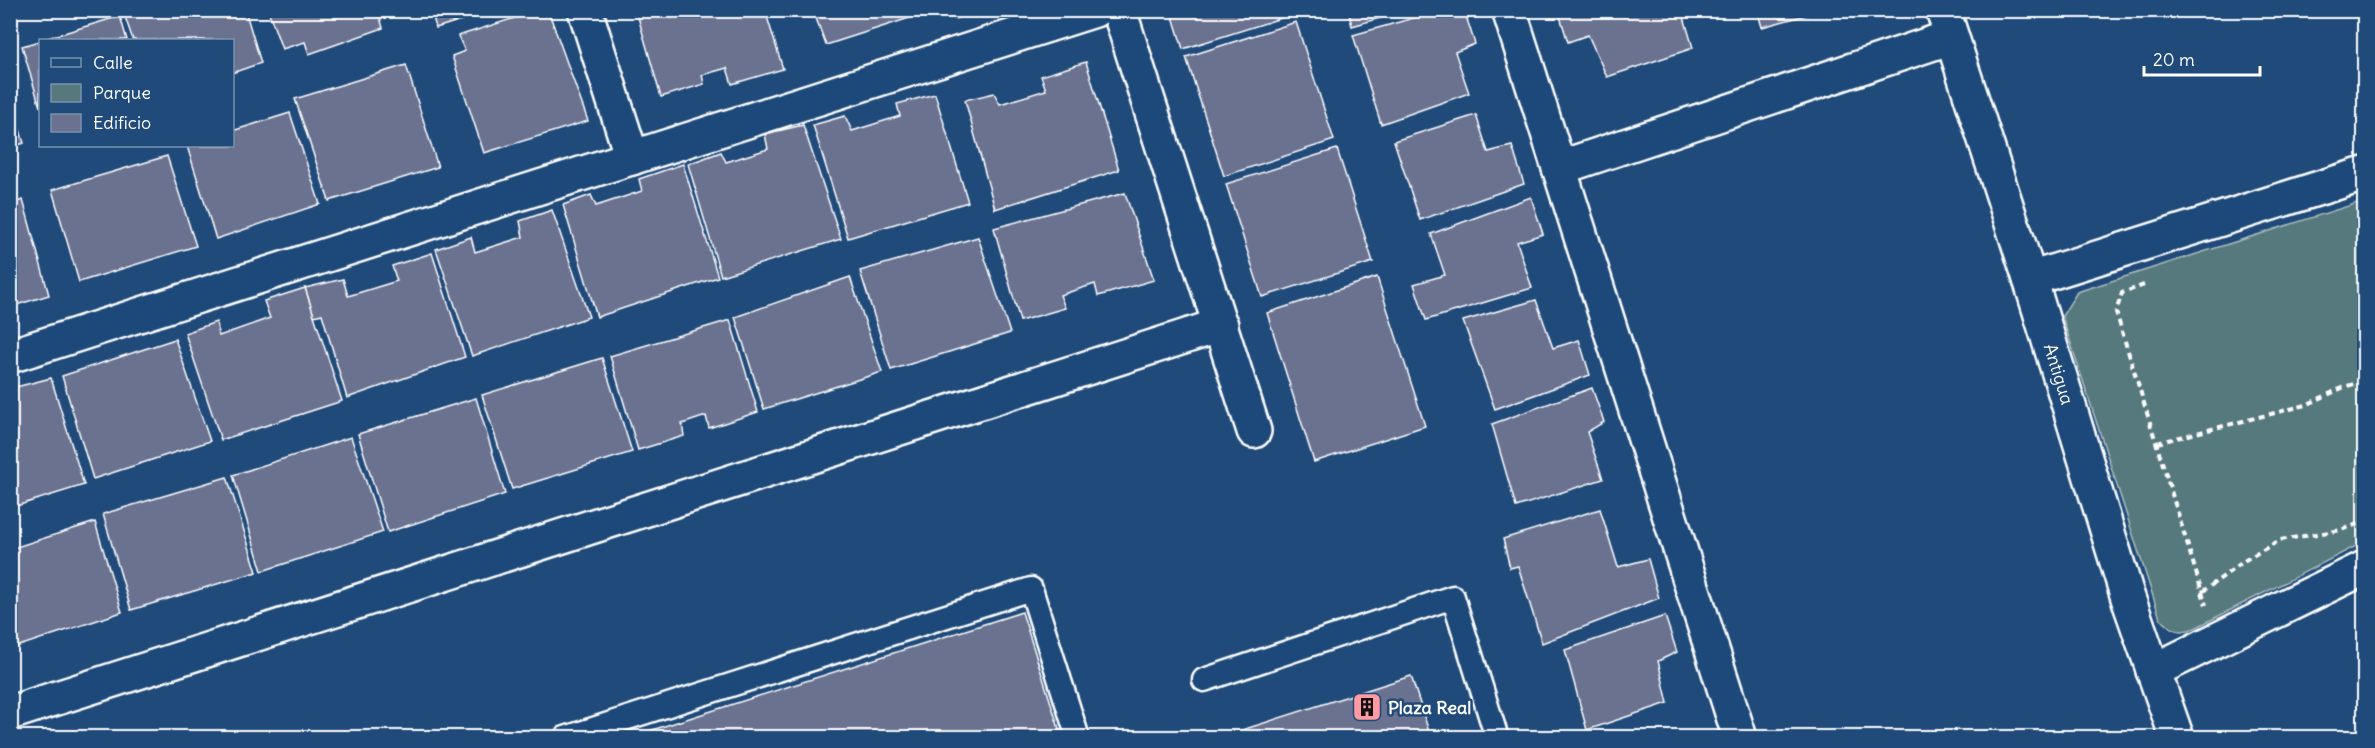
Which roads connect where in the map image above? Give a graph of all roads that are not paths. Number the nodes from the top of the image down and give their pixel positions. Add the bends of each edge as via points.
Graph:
1 (585, 10) edge
2 (1095, 10) edge
3 (1119, 10) edge
4 (1509, 10) edge
5 (1947, 24) edge
6 (632, 158) junction
7 (1559, 168) junction
8 (2364, 174) edge
9 (2030, 279) junction
10 (1221, 325) junction
11 (10, 357) edge
12 (1254, 431) dead end
13 (2364, 568) edge
14 (2153, 671) junction
15 (1204, 680) dead end
16 (10, 712) edge
17 (565, 738) edge
18 (1078, 738) edge
19 (1497, 738) edge
20 (1740, 738) edge
21 (2177, 738) edge

1 - 6 street
2 - 6 street
3 - 10 street
4 - 7 street
5 - 7 street
5 - 9 street, Antigua
6 - 11 street
7 - 20 street
8 - 9 street
9 - 14 street, Antigua
10 - 12 street
10 - 16 street
13 - 14 street
14 - 21 street, Antigua
15 - 19 lane via 1453,597
17 - 18 lane via 1031,590

